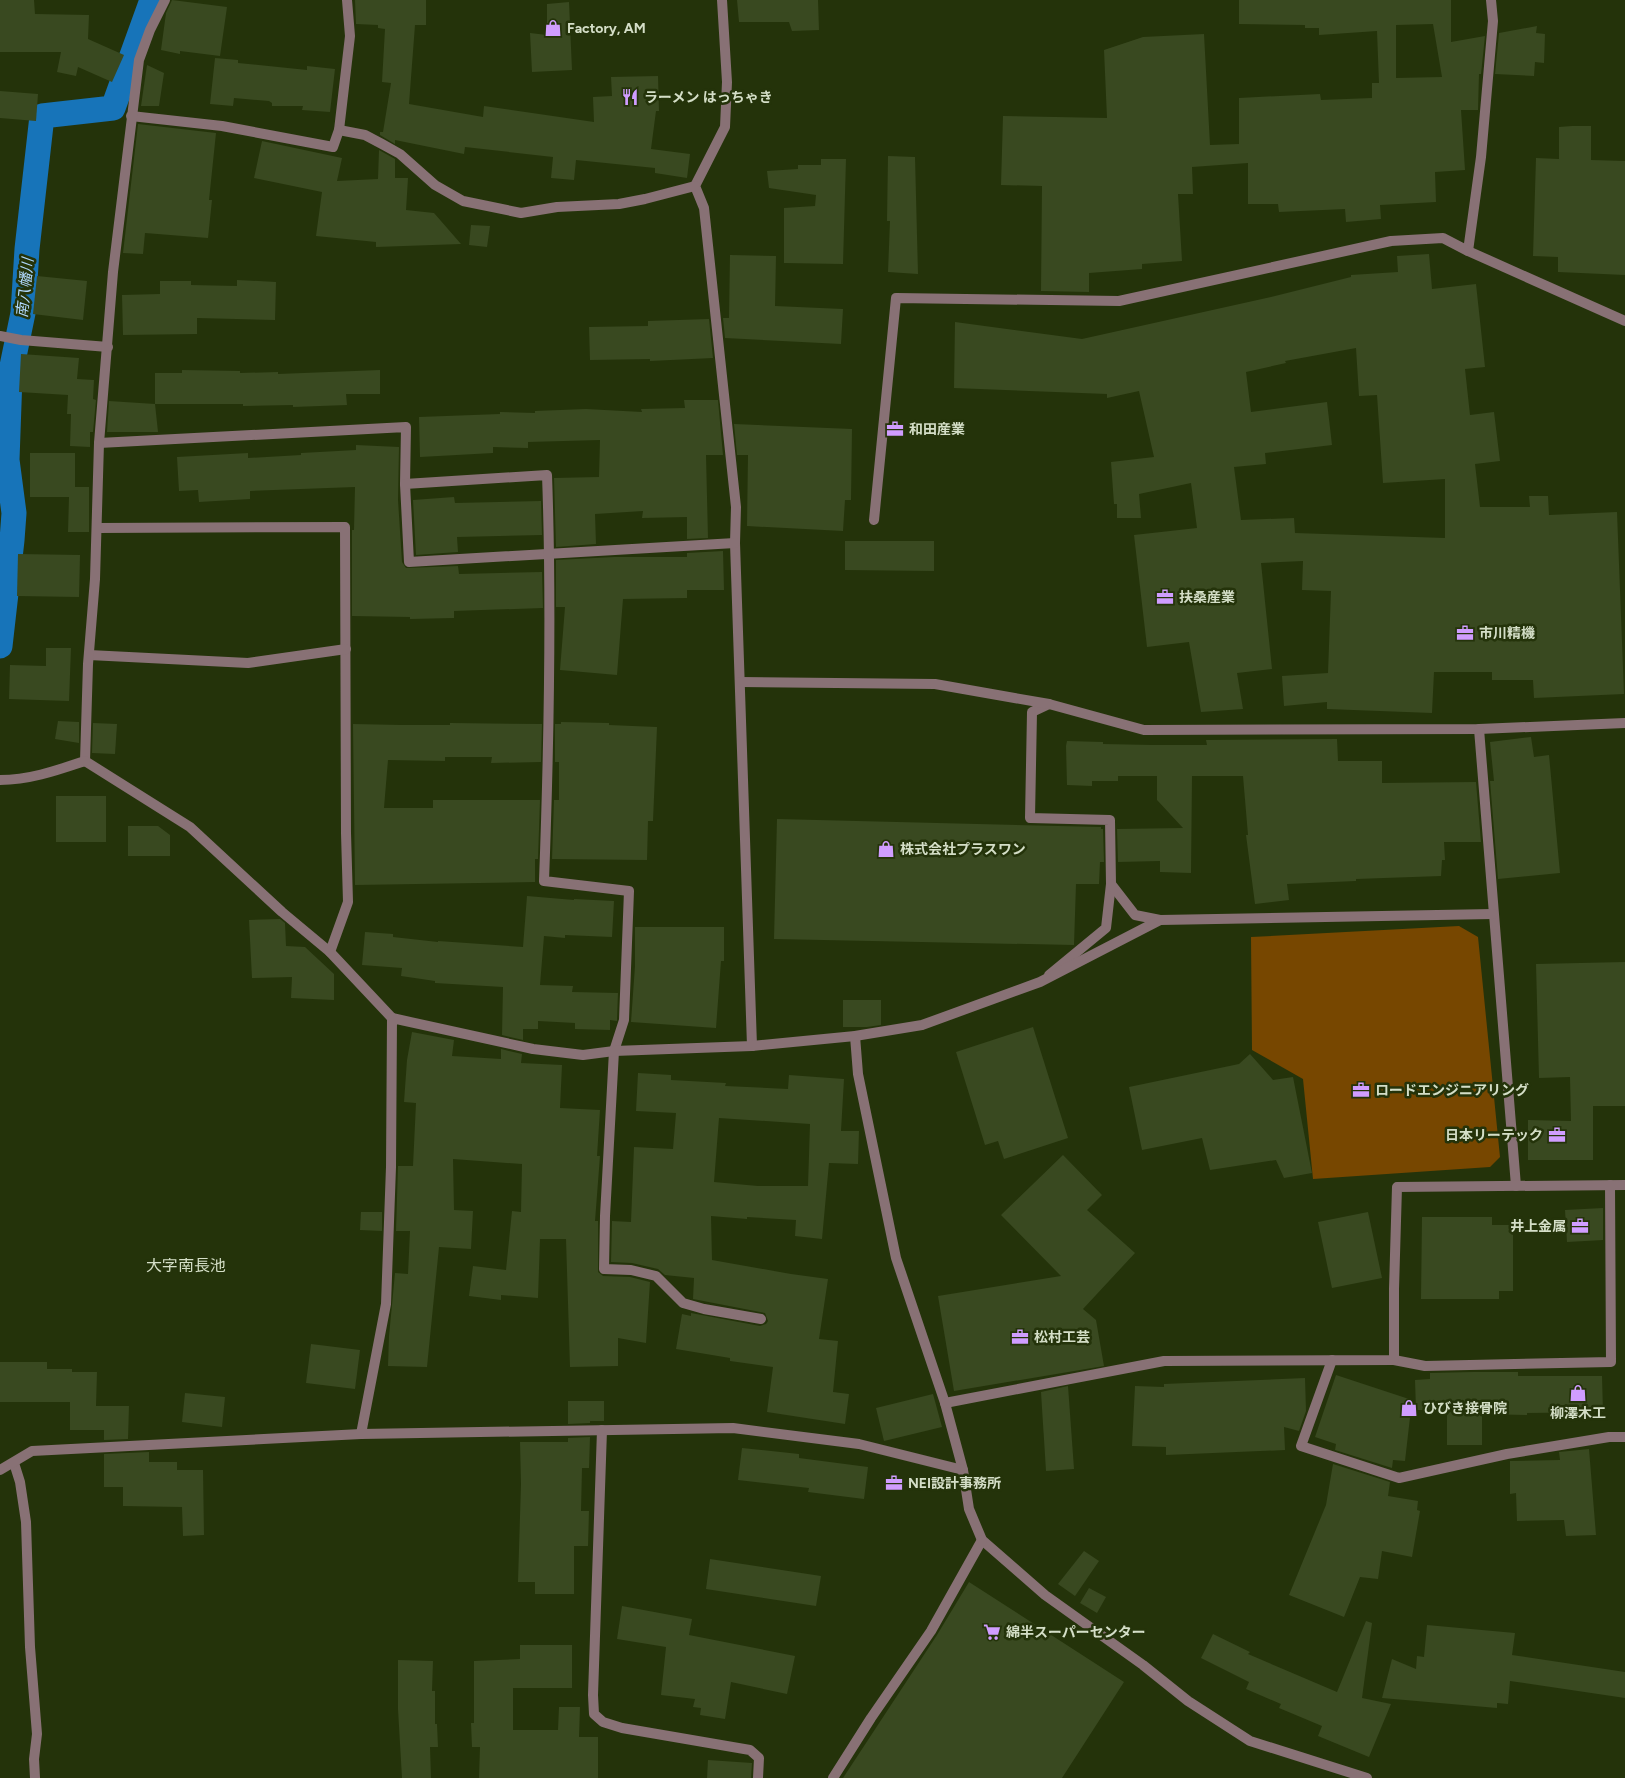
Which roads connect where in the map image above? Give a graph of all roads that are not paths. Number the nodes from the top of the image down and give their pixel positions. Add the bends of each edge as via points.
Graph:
1 (165, 0) edge
2 (347, 0) edge
3 (722, 0) edge
4 (1491, 0) edge
5 (131, 116) junction
6 (339, 130) junction
7 (695, 186) junction
8 (1468, 251) junction
9 (1625, 321) edge
10 (5, 337) edge
11 (108, 347) junction
12 (99, 443) junction
13 (405, 484) junction
14 (874, 520) dead end
15 (97, 528) junction
16 (735, 543) junction
17 (550, 554) junction
18 (346, 649) junction
19 (88, 655) junction
20 (740, 682) junction
21 (1049, 704) junction
22 (1625, 723) edge
23 (1479, 729) junction
24 (85, 761) junction
25 (0, 780) edge
26 (1111, 884) junction
27 (1493, 914) junction
28 (1160, 920) junction
29 (330, 952) junction
30 (1040, 982) junction
31 (392, 1018) junction
32 (855, 1036) junction
33 (752, 1046) junction
34 (614, 1051) junction
35 (1610, 1185) junction
36 (1625, 1185) edge
37 (1516, 1186) junction
38 (761, 1319) dead end
39 (1332, 1360) junction
40 (1394, 1360) junction
41 (945, 1403) junction
42 (602, 1430) junction
43 (361, 1434) junction
44 (1625, 1437) edge
45 (14, 1463) junction
46 (0, 1470) edge
47 (963, 1470) junction
48 (982, 1540) junction
49 (35, 1778) edge
50 (758, 1778) edge
51 (832, 1778) edge
52 (1367, 1778) edge

1 - 5 street via 139,60
2 - 6 street via 350,36
3 - 7 street via 727,82 725,127
4 - 8 street via 1493,21
5 - 6 street via 222,126 333,148
5 - 11 street via 112,272
6 - 7 street via 365,135 400,154 434,185 463,201 522,213 557,207 619,204
7 - 16 street via 704,208 736,507
8 - 9 street
8 - 14 street via 1443,238 1391,241 1119,301 896,298
10 - 11 street
11 - 12 street
12 - 13 street via 406,427
12 - 15 street
13 - 17 street via 409,562
13 - 17 street via 547,476
15 - 18 street via 345,527
15 - 19 street
16 - 17 street
16 - 20 street
17 - 34 street via 550,724 544,881 629,891 624,1020
18 - 19 street via 248,663
18 - 29 street via 348,902
19 - 24 street
20 - 21 street via 935,684
20 - 33 street
21 - 23 street via 1144,730
21 - 26 street via 1032,712 1030,818 1110,820
22 - 23 street
23 - 27 street
24 - 25 street via 48,773
24 - 29 street via 190,827
26 - 28 street via 1135,915
26 - 30 street via 1106,928
27 - 28 street
27 - 37 street
28 - 30 street
29 - 31 street
30 - 32 street via 922,1025
31 - 34 street via 533,1050 583,1054
31 - 43 street via 386,1304
32 - 33 street
32 - 41 street via 858,1074 896,1258
33 - 34 street
34 - 38 street via 604,1269 631,1270 656,1276 683,1303
35 - 36 street
35 - 37 street
35 - 40 street via 1611,1362 1425,1366
37 - 40 street via 1397,1187
39 - 40 street
39 - 41 street via 1164,1361
39 - 44 street via 1301,1446 1399,1478 1507,1454
41 - 47 street
42 - 43 street
42 - 47 street via 733,1428 859,1444
42 - 50 street via 592,1695 594,1714 603,1722 622,1728 750,1750 759,1758
43 - 45 street via 32,1451
45 - 46 street
45 - 49 street via 26,1522 29,1637 37,1734
47 - 48 street via 969,1509
48 - 51 street via 931,1631
48 - 52 street via 1045,1595 1188,1701 1250,1741

